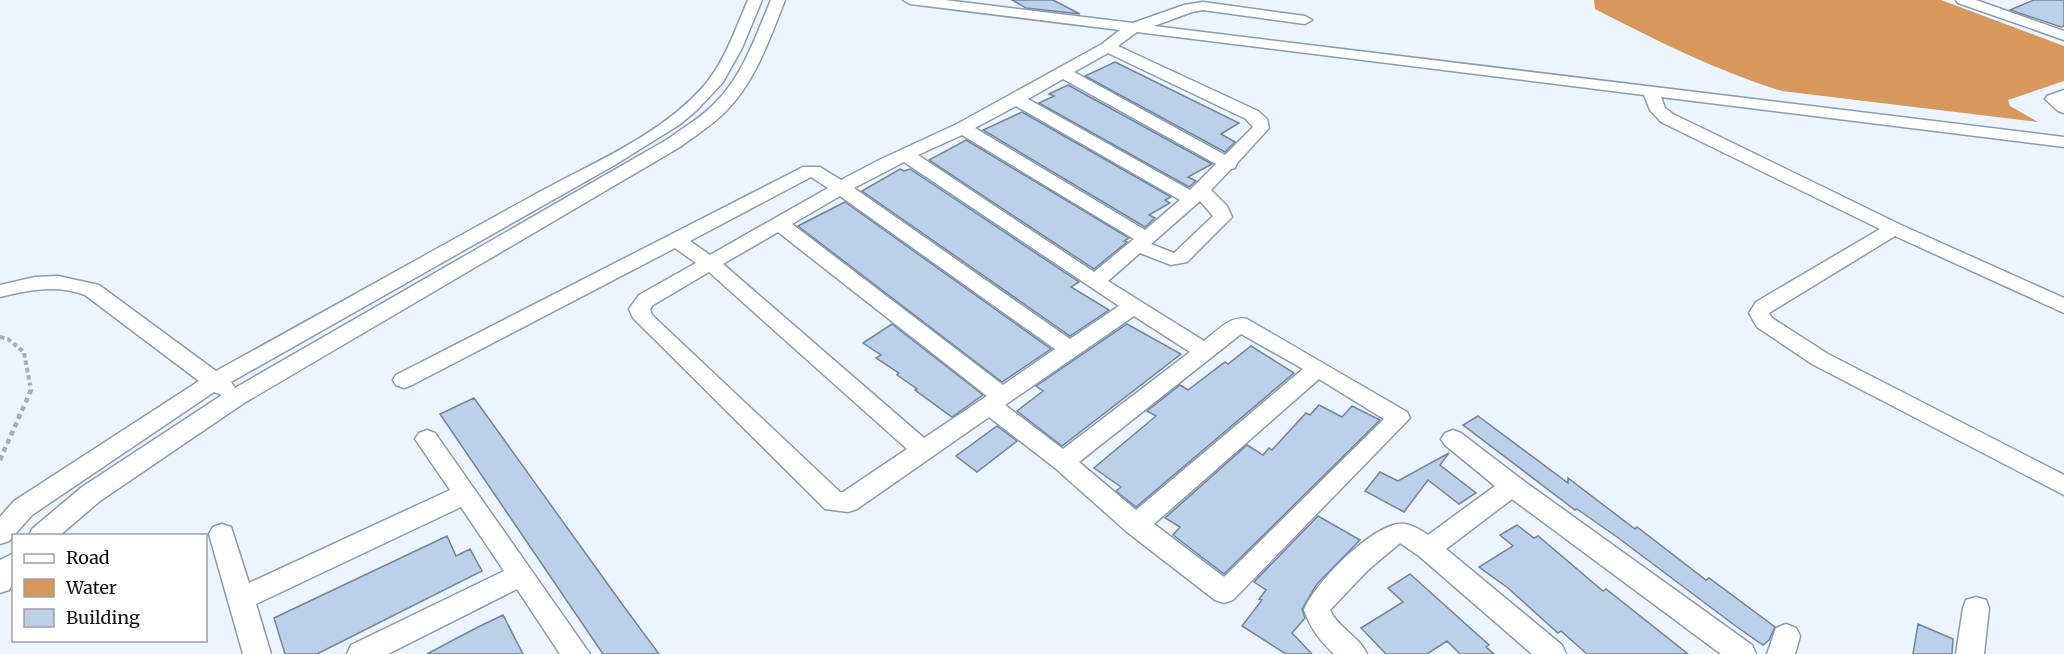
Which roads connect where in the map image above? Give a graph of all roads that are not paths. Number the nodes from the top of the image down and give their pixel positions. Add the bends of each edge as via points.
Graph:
1 (755, 0) edge
2 (778, 0) edge
3 (910, 0) edge
4 (992, 1) edge
5 (1972, 1) edge
6 (975, 9) junction
7 (1305, 20) dead end
8 (1133, 28) junction
9 (2062, 34) edge
10 (1107, 47) junction
11 (1062, 72) junction
12 (1650, 92) junction
13 (2064, 94) edge
14 (1016, 99) junction
15 (2064, 108) edge
16 (963, 128) junction
17 (2064, 142) edge
18 (906, 154) junction
19 (1228, 164) junction
20 (841, 188) junction
21 (1197, 195) junction
22 (780, 224) junction
23 (1894, 229) junction
24 (676, 240) junction
25 (1143, 242) junction
26 (711, 264) junction
27 (1095, 282) junction
28 (0, 291) edge
29 (1134, 306) junction
30 (2064, 306) edge
31 (1071, 350) junction
32 (1205, 351) junction
33 (1318, 368) junction
34 (404, 380) dead end
35 (215, 381) junction
36 (236, 397) junction
37 (997, 402) junction
38 (427, 439) dead end
39 (1453, 439) dead end
40 (923, 450) junction
41 (1063, 462) junction
42 (1512, 486) junction
43 (2064, 486) edge
44 (465, 494) junction
45 (1136, 525) junction
46 (0, 534) edge
47 (43, 534) edge
48 (222, 534) dead end
49 (1428, 549) junction
50 (12, 565) edge
51 (521, 575) junction
52 (0, 582) edge
53 (241, 599) junction
54 (1976, 608) dead end
55 (257, 654) edge
56 (361, 654) edge
57 (576, 654) edge
58 (1353, 654) edge
59 (1552, 654) edge
60 (1742, 654) edge
61 (1970, 654) edge

1 - 35 street via 720,74 689,109 620,154
2 - 36 street via 757,51 728,99 674,143
3 - 6 street
4 - 6 street
5 - 9 street
6 - 8 street
7 - 8 street via 1203,6
8 - 10 street
8 - 12 street
10 - 11 street
10 - 19 street via 1257,119 1261,128
11 - 14 street
11 - 19 street
12 - 17 street
12 - 23 street via 1658,110 1667,118
13 - 15 street via 2053,99
14 - 16 street
14 - 21 street
16 - 18 street
16 - 25 street
18 - 20 street
18 - 27 street
19 - 21 street
20 - 22 street
20 - 24 street via 809,171
20 - 31 street
21 - 25 street
21 - 25 street via 1220,210 1223,218 1182,257 1171,259
22 - 26 street
22 - 37 street
23 - 30 street
23 - 43 street via 1770,302 1761,310 1760,317 1820,359
24 - 26 street
24 - 34 street
25 - 27 street
26 - 40 street
26 - 40 street via 646,300 639,313 834,502 848,502
27 - 29 street
28 - 35 street via 46,282 93,290
29 - 31 street
29 - 32 street
31 - 37 street
32 - 33 street via 1240,324
32 - 41 street
33 - 45 street
33 - 45 street via 1399,419 1229,590 1218,589
35 - 36 street
35 - 46 street via 23,508
36 - 47 street via 100,488
37 - 40 street
37 - 41 street
38 - 44 street
39 - 42 street
41 - 45 street
42 - 49 street
42 - 60 street
44 - 51 street
44 - 53 street
48 - 53 street
49 - 58 street via 1404,533 1388,535 1320,603 1317,610 1323,625
49 - 59 street
50 - 52 street
51 - 56 street
51 - 57 street
53 - 55 street
54 - 61 street

